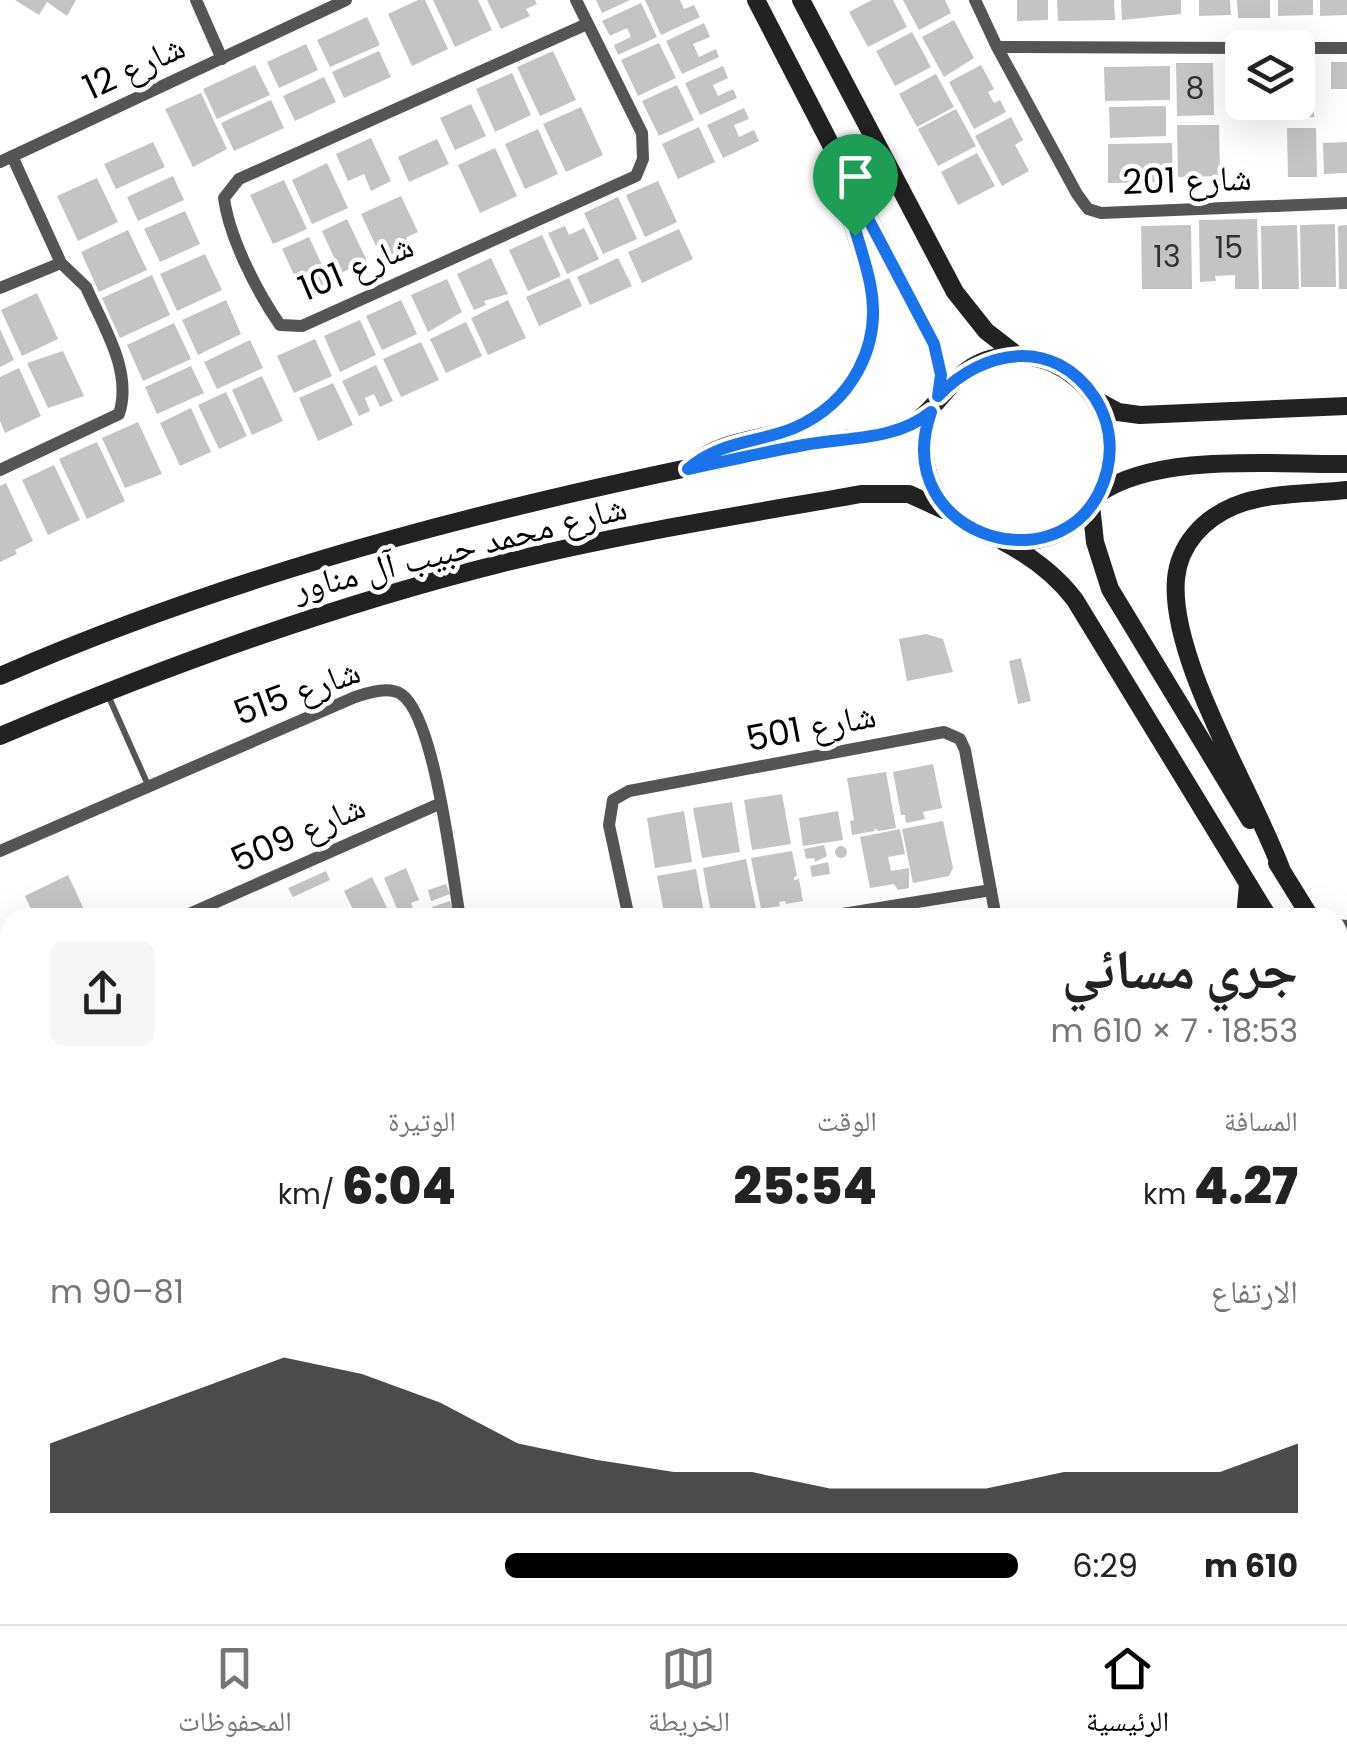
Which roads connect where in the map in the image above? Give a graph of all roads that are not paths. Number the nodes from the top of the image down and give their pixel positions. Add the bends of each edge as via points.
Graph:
1 (196, 0) edge
2 (346, 0) edge
3 (576, 0) edge
4 (756, 0) edge
5 (975, 0) edge
6 (803, 2) edge
7 (588, 24) junction
8 (997, 47) junction
9 (1225, 48) edge
10 (1315, 48) edge
11 (1347, 48) edge
12 (222, 59) junction
13 (6, 159) edge
14 (843, 171) junction
15 (1347, 203) edge
16 (61, 263) junction
17 (0, 288) edge
18 (1018, 356) junction
19 (1096, 400) junction
20 (935, 404) junction
21 (1347, 406) edge
22 (1347, 464) edge
23 (688, 469) junction
24 (0, 470) edge
25 (1347, 490) edge
26 (1094, 499) junction
27 (949, 512) junction
28 (1000, 540) junction
29 (0, 676) edge
30 (106, 692) junction
31 (0, 736) edge
32 (148, 785) junction
33 (440, 804) junction
34 (2, 846) edge
35 (1282, 871) junction
36 (1248, 883) junction
37 (991, 890) junction
38 (203, 908) edge
39 (458, 908) edge
40 (627, 908) edge
41 (880, 908) edge
42 (994, 908) edge
43 (1245, 908) edge
44 (1263, 908) edge
45 (1305, 908) edge

1 - 12 street
2 - 12 street, شارع 12
3 - 7 street, شارع 101
4 - 14 main road
5 - 8 street, شارع 201
6 - 18 main road via 955,292 986,331
7 - 7 street, شارع 101 via 239,179 224,198 227,220 280,325 302,326 636,176 642,133
8 - 9 street
8 - 15 street, شارع 201 via 1088,209 1101,214
10 - 11 street
12 - 13 street, شارع 12
13 - 16 street
14 - 20 main road via 934,344 941,375
14 - 23 main road via 873,304 859,371 817,416 714,451
16 - 17 street
16 - 24 street via 86,287 125,396 119,414
18 - 19 main road via 1063,368
18 - 20 main road via 977,364
19 - 21 main road via 1140,415
19 - 26 main road via 1110,448
20 - 23 main road, شارع محمد حبيب آل مناور via 908,428
20 - 27 main road via 924,442 926,473
22 - 26 main road via 1185,466 1140,474
23 - 29 main road, شارع محمد حبيب آل مناور via 506,508 255,578
25 - 35 main road via 1231,507 1196,532 1177,568 1176,606 1194,672
26 - 28 main road via 1065,528 1044,537
26 - 35 main road via 1095,542 1116,600
27 - 28 main road
27 - 30 main road, شارع محمد حبيب آل مناور via 909,494 876,492 549,553 326,613
28 - 36 main road via 1076,600
30 - 31 main road, شارع محمد حبيب آل مناور
30 - 32 lane
32 - 33 street, شارع 515 via 355,697 392,691 424,728
32 - 34 street, شارع 515
33 - 38 street, شارع 509
33 - 39 street, شارع 515
35 - 45 main road
36 - 43 main road
36 - 44 main road
37 - 40 street, شارع 501 via 966,750 944,732 613,800 609,825
37 - 41 street
37 - 42 street, شارع 501

